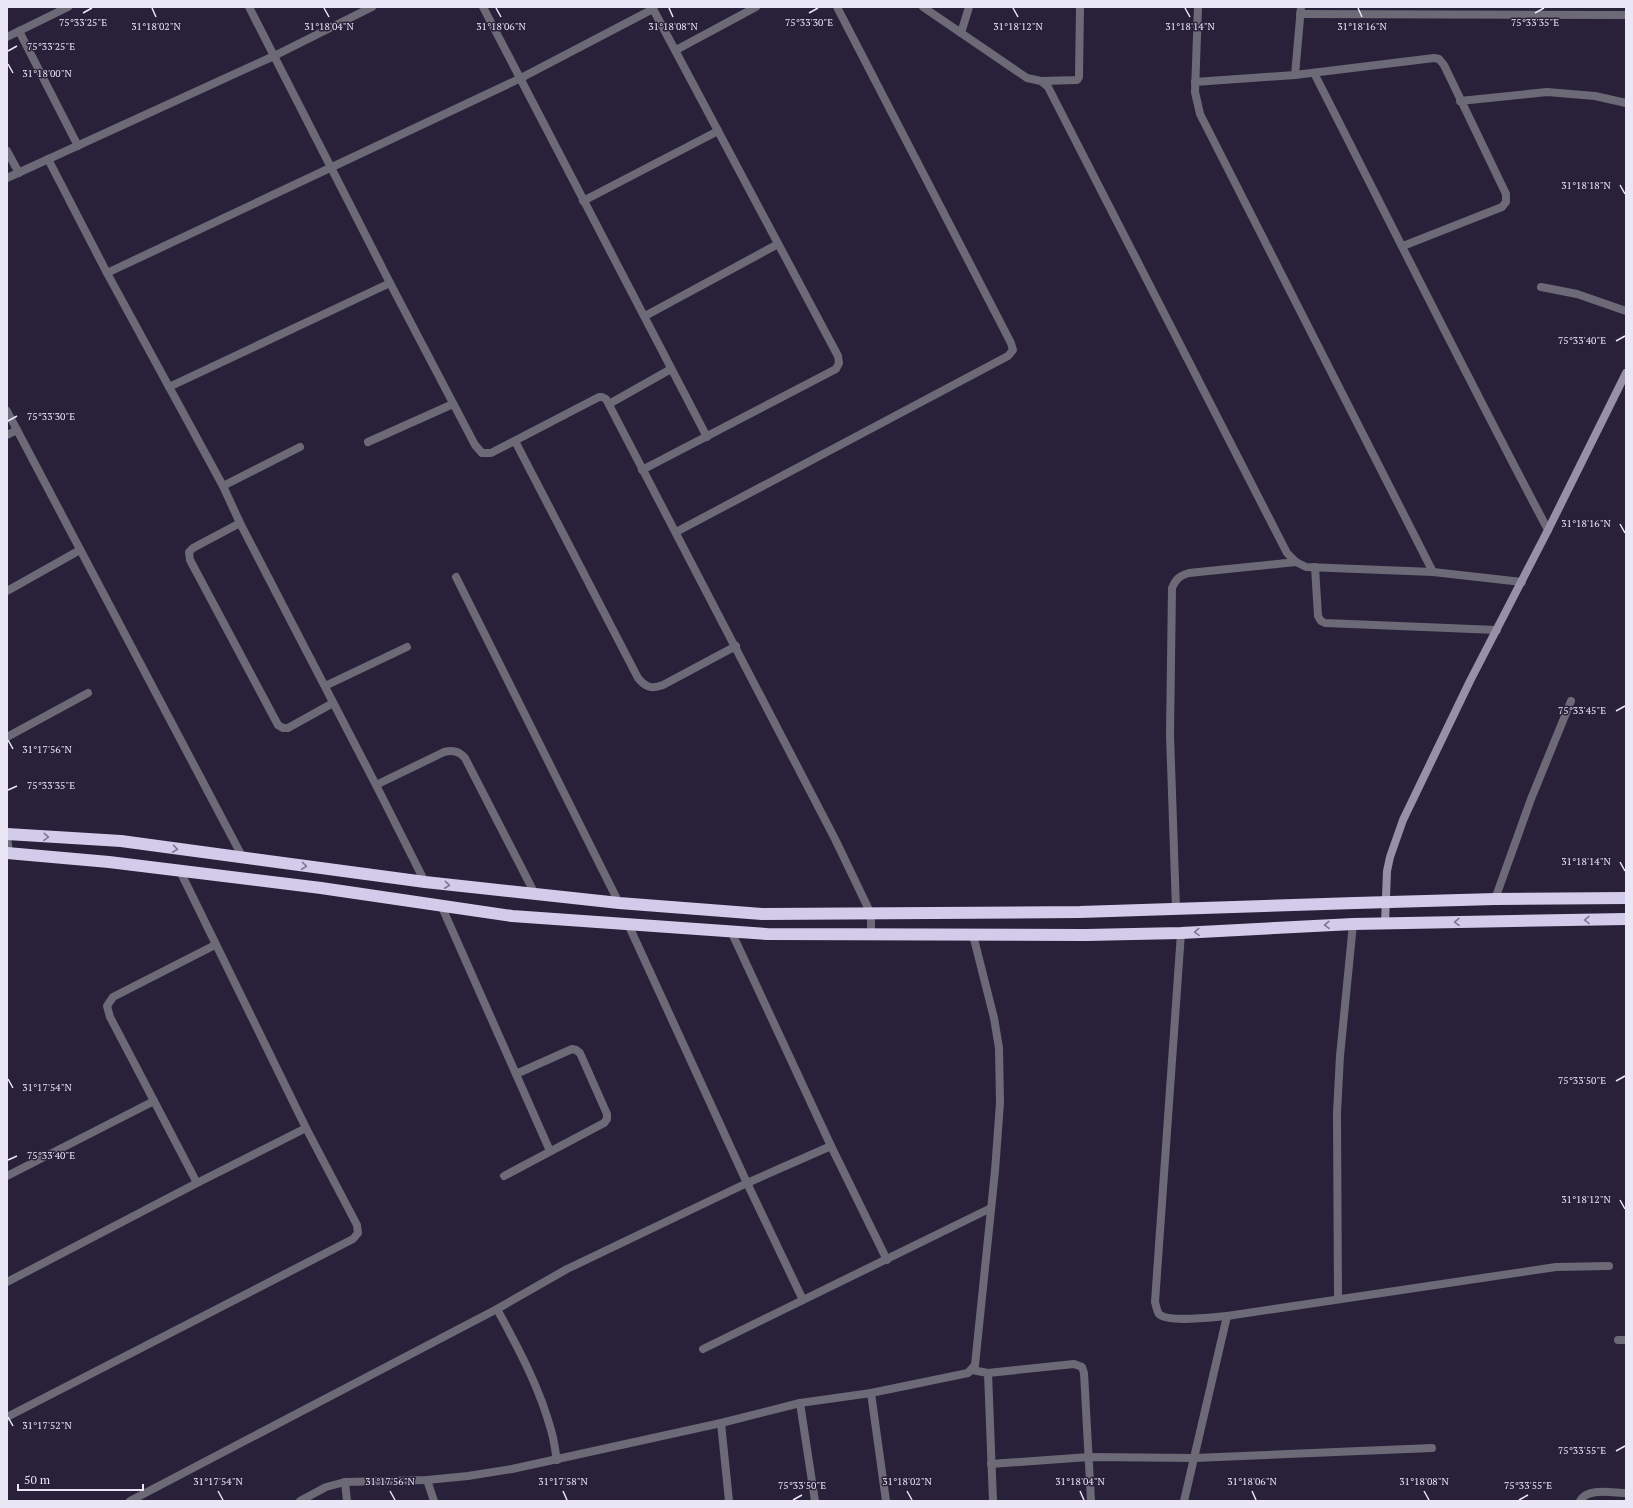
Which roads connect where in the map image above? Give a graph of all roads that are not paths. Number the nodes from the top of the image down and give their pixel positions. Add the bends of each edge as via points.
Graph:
1 (68, 7) edge
2 (249, 7) edge
3 (372, 7) edge
4 (483, 7) edge
5 (756, 7) edge
6 (837, 7) edge
7 (923, 7) edge
8 (969, 7) edge
9 (1080, 7) edge
10 (1198, 7) edge
11 (653, 8) edge
12 (1300, 10) edge
13 (1550, 11) edge
14 (1626, 15) edge
15 (19, 31) junction
16 (961, 33) junction
17 (7, 37) edge
18 (676, 50) junction
19 (274, 56) junction
20 (1314, 74) junction
21 (1295, 75) junction
22 (519, 79) junction
23 (1041, 82) junction
24 (1195, 82) junction
25 (1460, 100) junction
26 (1626, 103) edge
27 (718, 131) junction
28 (78, 146) junction
29 (7, 151) edge
30 (48, 159) junction
31 (331, 168) junction
32 (19, 173) junction
33 (7, 178) edge
34 (583, 201) junction
35 (778, 244) junction
36 (1403, 246) junction
37 (108, 273) junction
38 (390, 283) junction
39 (1541, 287) dead end
40 (1626, 311) edge
41 (645, 316) junction
42 (671, 369) junction
43 (1626, 373) edge
44 (169, 388) junction
45 (453, 404) junction
46 (609, 404) junction
47 (7, 411) edge
48 (17, 430) junction
49 (7, 435) edge
50 (707, 436) junction
51 (515, 440) junction
52 (368, 442) dead end
53 (300, 447) dead end
54 (642, 470) junction
55 (222, 486) junction
56 (240, 523) junction
57 (1548, 530) junction
58 (676, 532) junction
59 (80, 550) junction
60 (1296, 562) junction
61 (1315, 567) junction
62 (1433, 572) junction
63 (456, 577) dead end
64 (1522, 582) junction
65 (7, 591) edge
66 (1497, 630) junction
67 (736, 646) junction
68 (406, 647) dead end
69 (325, 686) junction
70 (88, 693) dead end
71 (1571, 701) dead end
72 (333, 703) junction
73 (7, 737) edge
74 (376, 785) junction
75 (7, 836) edge
76 (8, 853) edge
77 (243, 858) junction
78 (180, 871) junction
79 (424, 882) junction
80 (534, 894) junction
81 (1626, 898) edge
82 (1495, 899) junction
83 (1385, 902) junction
84 (618, 903) junction
85 (441, 906) junction
86 (1176, 909) junction
87 (871, 914) junction
88 (1626, 919) edge
89 (1385, 923) junction
90 (628, 924) junction
91 (1353, 924) junction
92 (731, 931) junction
93 (1181, 933) junction
94 (871, 934) junction
95 (973, 935) junction
96 (215, 945) junction
97 (516, 1074) junction
98 (154, 1101) junction
99 (306, 1128) junction
100 (831, 1146) junction
101 (550, 1151) junction
102 (7, 1176) edge
103 (504, 1176) dead end
104 (197, 1182) junction
105 (747, 1183) junction
106 (991, 1208) junction
107 (887, 1260) junction
108 (1609, 1266) dead end
109 (7, 1282) edge
110 (1338, 1299) junction
111 (803, 1300) junction
112 (497, 1309) junction
113 (1227, 1316) junction
114 (703, 1349) dead end
115 (972, 1370) junction
116 (988, 1373) junction
117 (871, 1393) junction
118 (800, 1403) junction
119 (7, 1418) edge
120 (721, 1423) junction
121 (1432, 1448) dead end
122 (1089, 1457) junction
123 (1194, 1458) junction
124 (557, 1460) junction
125 (992, 1464) junction
126 (427, 1480) junction
127 (345, 1482) junction
128 (1626, 1493) edge
129 (130, 1501) edge
130 (300, 1501) edge
131 (347, 1501) edge
132 (434, 1501) edge
133 (729, 1501) edge
134 (815, 1501) edge
135 (886, 1501) edge
136 (993, 1501) edge
137 (1091, 1501) edge
138 (1184, 1501) edge
139 (1580, 1501) edge

1 - 15 street
2 - 19 street
3 - 19 street
4 - 22 street
5 - 18 street
6 - 58 street via 1013,350 1008,356
7 - 16 street
8 - 16 street
9 - 23 street via 1077,80
10 - 24 street
11 - 18 street
11 - 22 street
12 - 13 street
12 - 21 street
13 - 14 street
15 - 17 street
15 - 28 street
16 - 23 street via 1027,78
18 - 27 street
19 - 28 street
19 - 31 street
20 - 21 street
20 - 25 street via 1440,59
20 - 36 street
21 - 24 street
22 - 31 street
22 - 34 street
23 - 60 street via 1048,87 1287,553
24 - 62 street via 1200,114
25 - 26 street via 1547,92 1595,96
25 - 36 street via 1506,194 1506,202 1502,208
27 - 34 street
27 - 35 street
28 - 30 street
29 - 32 street
30 - 32 street
30 - 37 street
31 - 37 street
31 - 38 street
32 - 33 street
34 - 41 street
35 - 41 street
35 - 50 street via 838,356 839,363 836,369
36 - 57 street via 1484,410
37 - 44 street
38 - 44 street
38 - 45 street
39 - 40 street via 1577,294
41 - 42 street
42 - 46 street
42 - 50 street
43 - 57 street
44 - 55 street
45 - 51 street via 474,445 482,452 491,453
45 - 52 street
46 - 51 street via 606,399 599,397
46 - 54 street
47 - 48 street
48 - 49 street
48 - 59 street
50 - 54 street
51 - 67 street via 642,683 648,688 663,685
53 - 55 street
54 - 58 street
55 - 56 street
56 - 69 street
56 - 72 street via 194,548 189,552 190,560 278,725 288,728
57 - 64 street
58 - 67 street
59 - 65 street
59 - 77 street
60 - 61 street via 1306,567
60 - 86 street via 1189,573 1176,580 1172,588 1170,735
61 - 62 street
61 - 66 street via 1318,616 1325,623
62 - 64 street
63 - 84 street
64 - 66 street
66 - 83 street via 1403,820 1390,857
67 - 87 street
68 - 69 street
69 - 72 street
70 - 73 street
71 - 82 street via 1531,799
72 - 74 street
74 - 79 street
74 - 80 street via 444,752 461,753
75 - 76 street
75 -> 77 highway via 121,841
76 - 78 highway
77 -> 79 highway
78 - 85 highway
78 - 96 street
79 -> 80 highway
80 - 84 highway
81 - 82 highway
82 - 83 highway
83 - 86 highway
83 - 89 street
84 - 87 highway via 762,914
85 - 90 highway via 512,916
85 - 97 street
86 - 87 highway
87 - 94 street
88 -> 89 highway
89 - 91 highway
90 - 92 highway
90 - 105 street
91 -> 93 highway
91 - 110 street via 1337,1113
92 - 94 highway via 767,934
92 - 100 street
93 - 95 highway
93 - 113 street via 1155,1302 1158,1313 1166,1318
94 - 95 highway
95 - 106 street via 999,1048 1000,1103
96 - 98 street via 112,997 107,1006 110,1017
96 - 99 street
97 - 101 street
97 - 101 street via 572,1049 576,1050 580,1053 607,1114 604,1123
98 - 102 street
98 - 104 street
99 - 104 street
99 - 119 street via 357,1225 358,1233 353,1239
100 - 105 street
100 - 107 street
101 - 103 street
104 - 109 street
105 - 111 street
105 - 112 street via 567,1269
106 - 107 street
106 - 115 street via 975,1365
107 - 111 street
108 - 110 street via 1556,1267
110 - 113 street
111 - 114 street
112 - 124 street via 527,1365 543,1402
112 - 129 street
113 - 123 street
115 - 116 street
115 - 117 street via 968,1373
116 - 122 street via 1074,1364 1082,1367
116 - 125 street
117 - 118 street
117 - 135 street
118 - 120 street
118 - 134 street
120 - 124 street
120 - 133 street
121 - 123 street
122 - 123 street
122 - 125 street
122 - 137 street
123 - 138 street
124 - 126 street via 468,1476
125 - 136 street
126 - 127 street
126 - 132 street
127 - 130 street via 326,1487
127 - 131 street
128 - 139 street via 1590,1492

